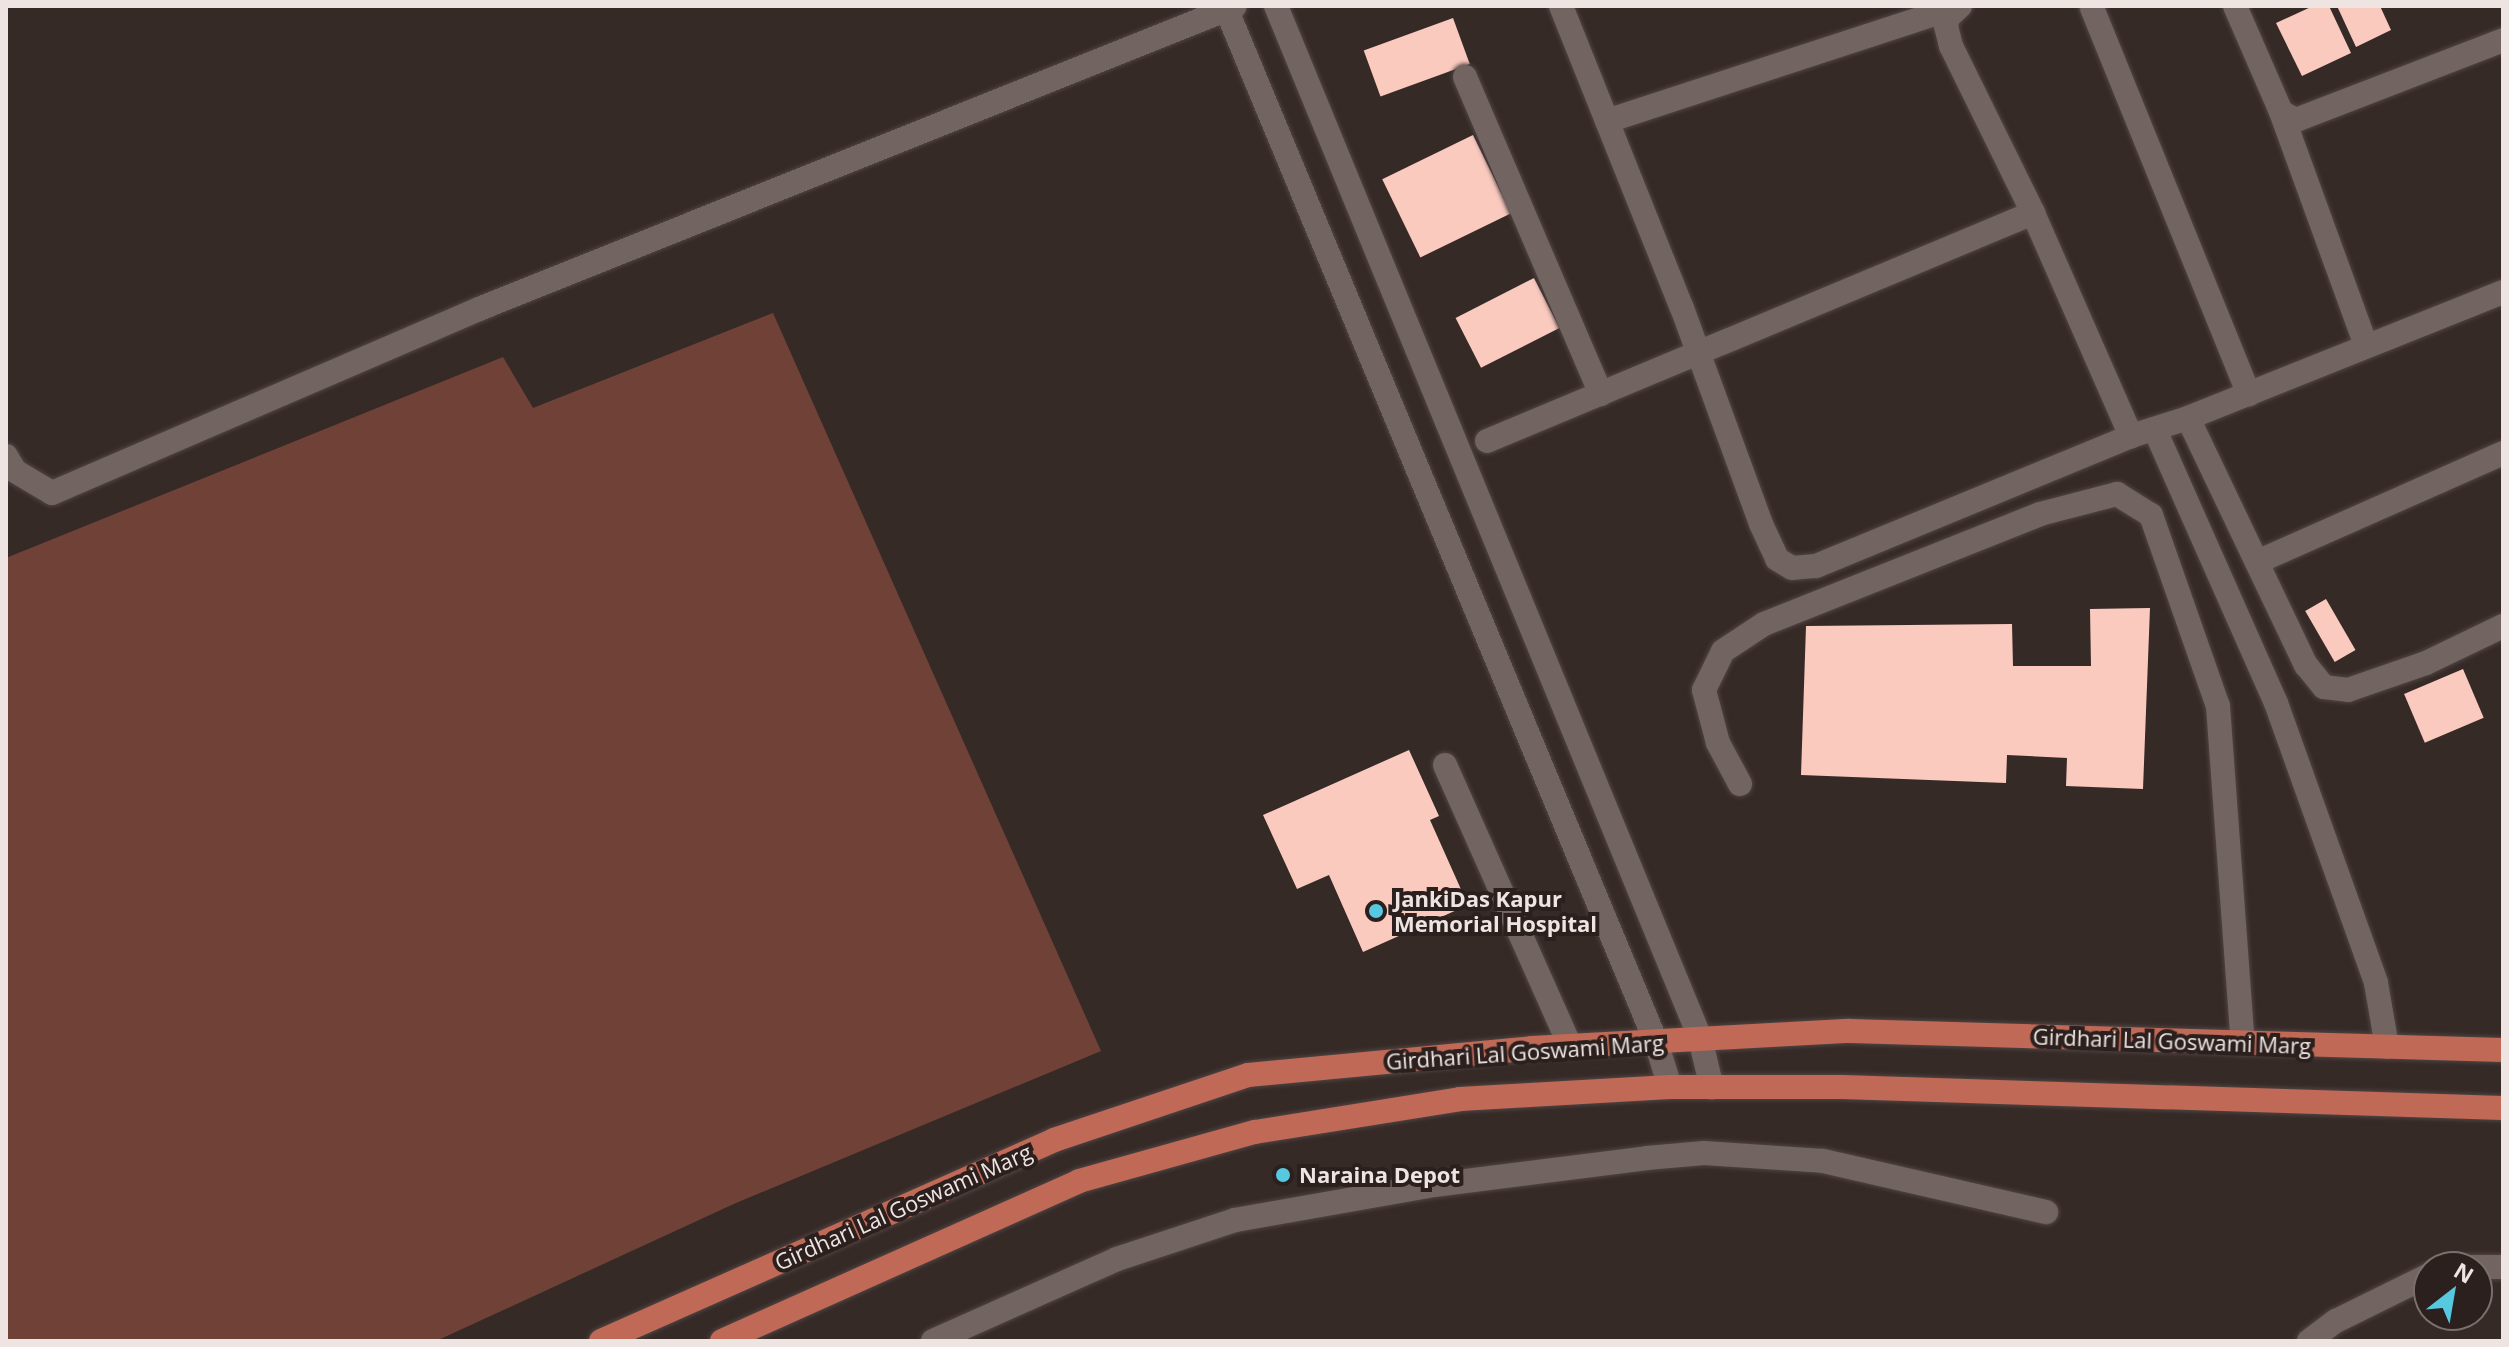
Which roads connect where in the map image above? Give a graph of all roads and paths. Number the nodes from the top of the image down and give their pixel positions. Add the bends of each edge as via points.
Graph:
1 (1276, 6) edge
2 (1561, 6) edge
3 (1959, 6) edge
4 (2235, 6) edge
5 (1229, 7) edge
6 (2092, 8) edge
7 (2503, 40) edge
8 (1465, 77) dead end
9 (2281, 112) junction
10 (1607, 121) junction
11 (2033, 213) junction
12 (2503, 292) edge
13 (2366, 346) junction
14 (1699, 354) junction
15 (1601, 394) junction
16 (2249, 394) junction
17 (2188, 418) junction
18 (2155, 430) junction
19 (2131, 436) junction
20 (1487, 441) dead end
21 (2503, 453) edge
22 (6, 456) edge
23 (2257, 562) junction
24 (2503, 626) edge
25 (1445, 765) dead end
26 (1740, 784) dead end
27 (1700, 1038) junction
28 (1656, 1042) junction
29 (2243, 1043) junction
30 (1570, 1046) junction
31 (2387, 1047) junction
32 (2503, 1050) edge
33 (1670, 1087) junction
34 (1712, 1088) junction
35 (2503, 1108) edge
36 (2046, 1212) dead end
37 (2413, 1283) edge
38 (601, 1341) edge
39 (722, 1341) edge
40 (933, 1341) edge
41 (2309, 1341) edge

1 - 27 street
2 - 10 street
3 - 10 street
3 - 11 street via 1946,26 1951,46
4 - 9 street
5 - 22 street via 479,309 52,493 15,471
5 - 28 street
6 - 16 street
7 - 9 street via 2296,120
8 - 15 street
9 - 13 street
10 - 14 street
11 - 14 street
11 - 19 street
12 - 13 street
13 - 16 street
14 - 15 street
14 - 19 street via 1761,524 1777,559 1792,568 1816,566
15 - 20 street
16 - 17 street
17 - 18 street
17 - 23 street
18 - 19 street
18 - 31 street via 2276,703 2376,983
21 - 23 street
23 - 24 street via 2314,678 2335,690 2426,663
25 - 30 street
26 - 29 street via 1718,743 1704,690 1723,651 1764,624 2040,514 2117,494 2151,515 2218,706
27 - 28 main road, Girdhari Lal Goswami Marg
27 - 29 main road, Girdhari Lal Goswami Marg via 1850,1031
27 - 34 street
28 - 30 main road, Girdhari Lal Goswami Marg
28 - 33 street
29 - 31 main road, Girdhari Lal Goswami Marg
30 - 38 main road, Girdhari Lal Goswami Marg via 1248,1075 1054,1140
31 - 32 main road, Girdhari Lal Goswami Marg
33 - 34 main road, Girdhari Lal Goswami Marg
33 - 39 main road, Girdhari Lal Goswami Marg via 1460,1099 1255,1132 1079,1181
34 - 35 main road, Girdhari Lal Goswami Marg via 1858,1087
36 - 40 street via 1823,1161 1704,1153 1647,1158 1434,1185 1235,1220 1117,1259
37 - 41 street via 2336,1321

